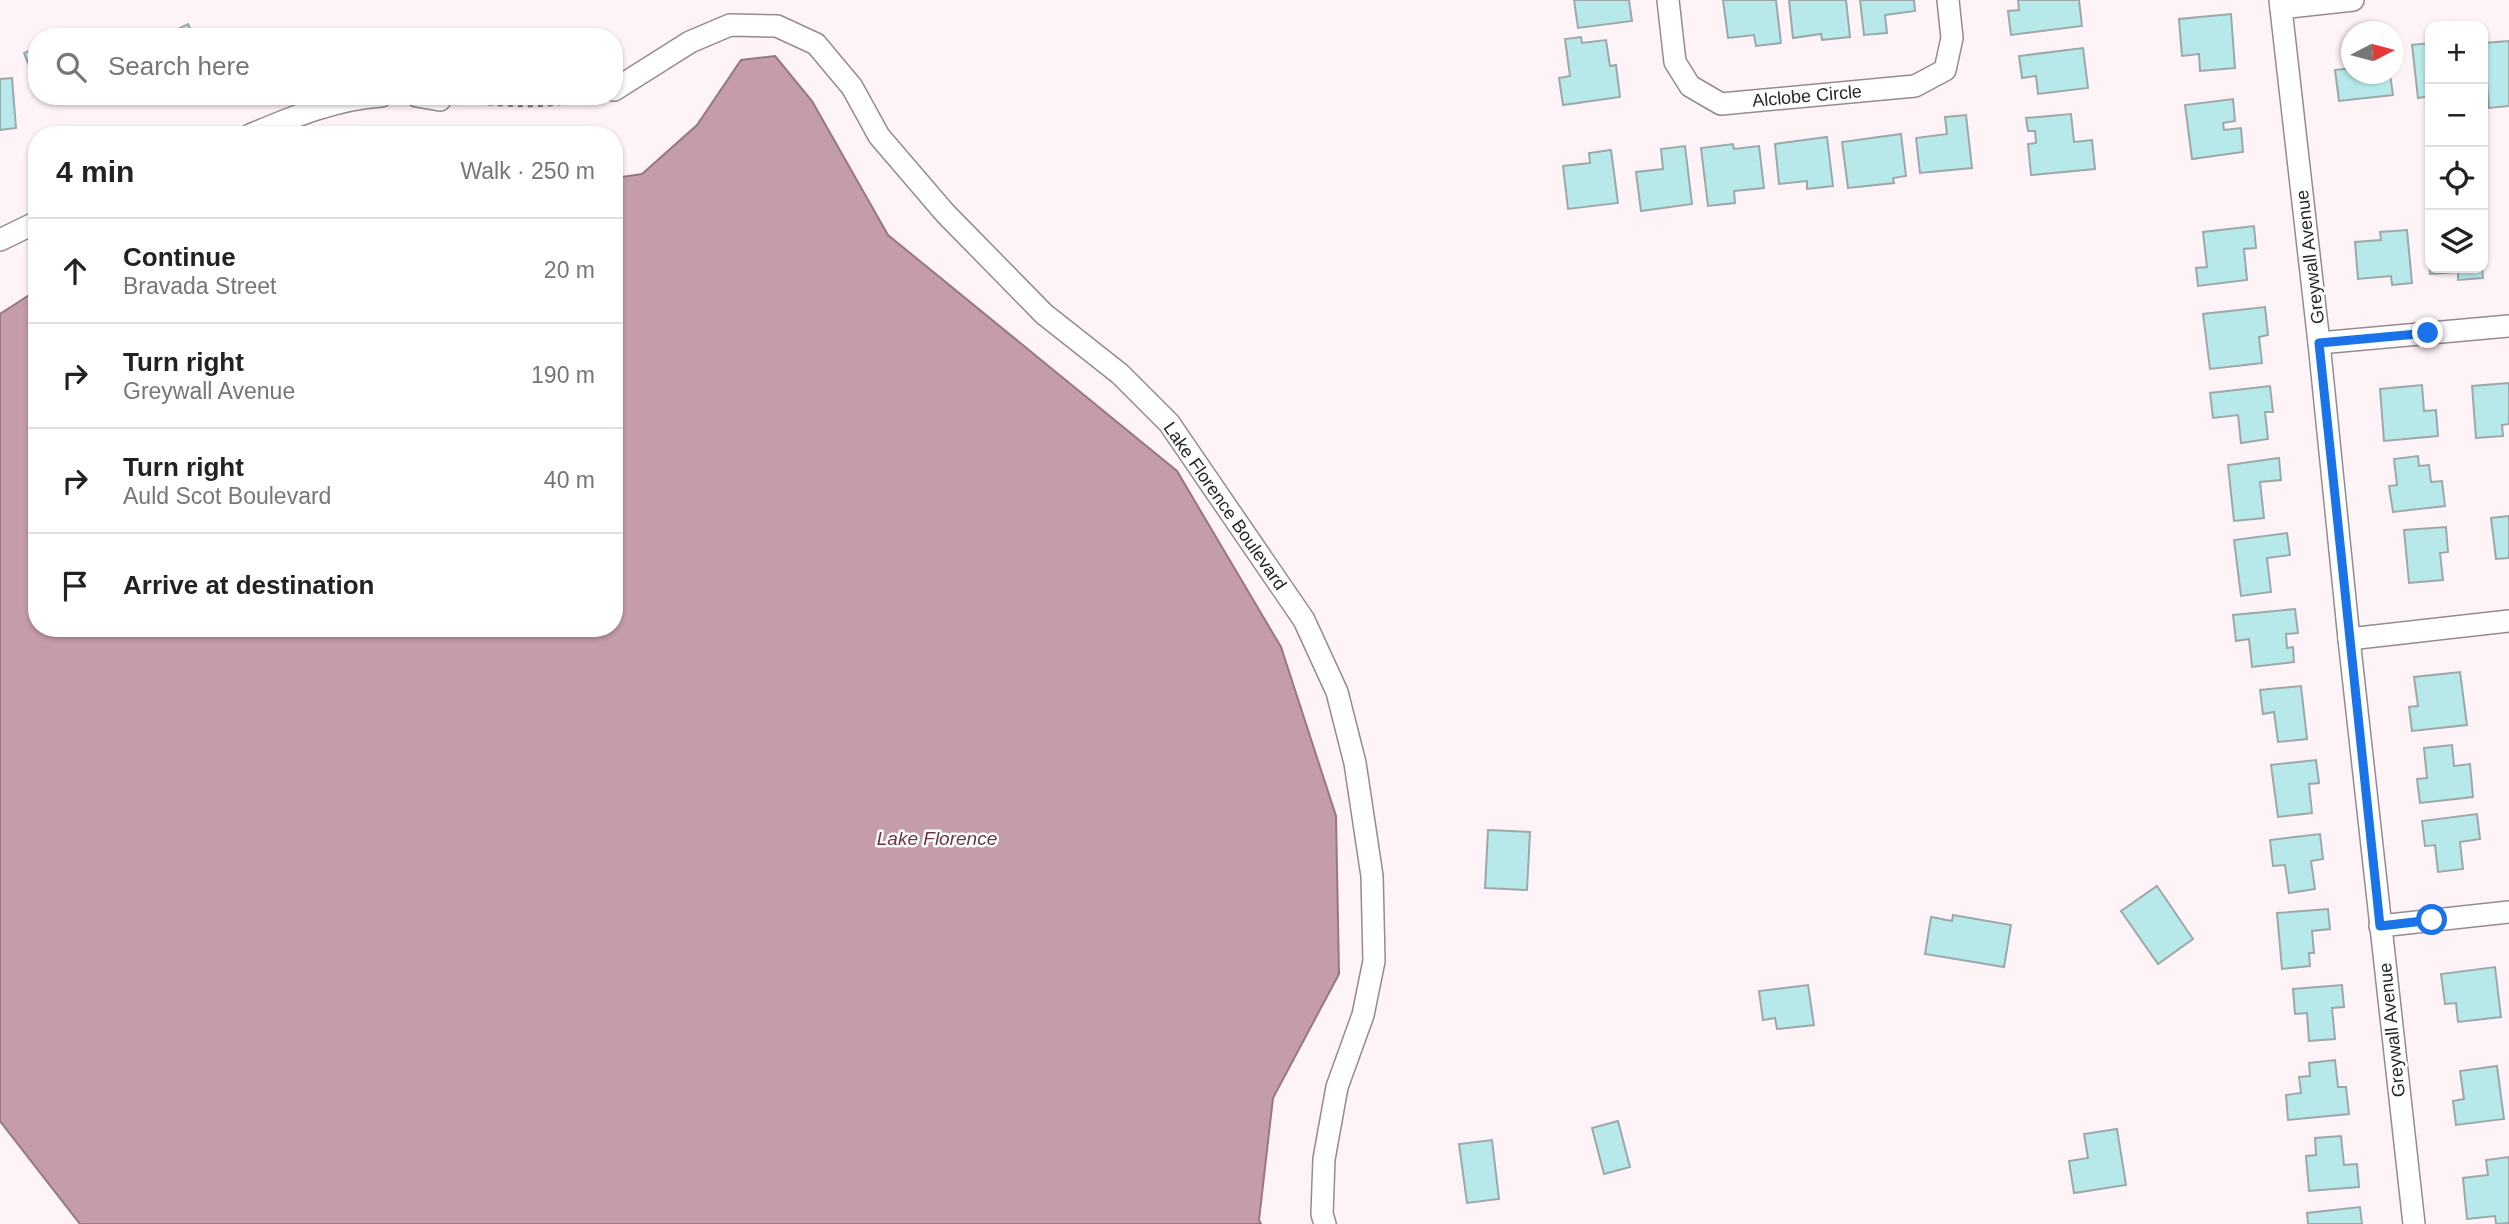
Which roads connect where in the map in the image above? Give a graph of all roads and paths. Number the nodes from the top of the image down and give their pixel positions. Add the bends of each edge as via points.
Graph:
1 (1668, 0) edge
2 (1948, 0) edge
3 (2353, 0) edge
4 (2280, 4) edge
5 (623, 84) edge
6 (331, 105) edge
7 (496, 105) edge
8 (547, 105) edge
9 (272, 126) edge
10 (28, 226) edge
11 (0, 240) edge
12 (2509, 326) edge
13 (2319, 343) junction
14 (2509, 621) edge
15 (2349, 639) junction
16 (2509, 912) edge
17 (2380, 926) junction
18 (1325, 1224) edge
19 (2414, 1224) edge

1 - 2 street, Alclobe Circle via 1675,62 1690,86 1721,104 1915,86 1945,70 1952,38
3 - 4 street
4 - 13 street, Greywall Avenue
5 - 18 street, Lake Florence Boulevard via 690,42 730,25 776,26 816,44 852,88 880,136 945,213 1044,314 1120,374 1169,423 1304,620 1337,692 1355,763 1372,876 1374,961 1363,1015 1335,1099 1324,1159
6 - 9 street
7 - 8 path
10 - 11 street
12 - 13 street
13 - 15 street, Greywall Avenue
14 - 15 street
15 - 17 street, Greywall Avenue
16 - 17 street
17 - 19 street, Greywall Avenue

